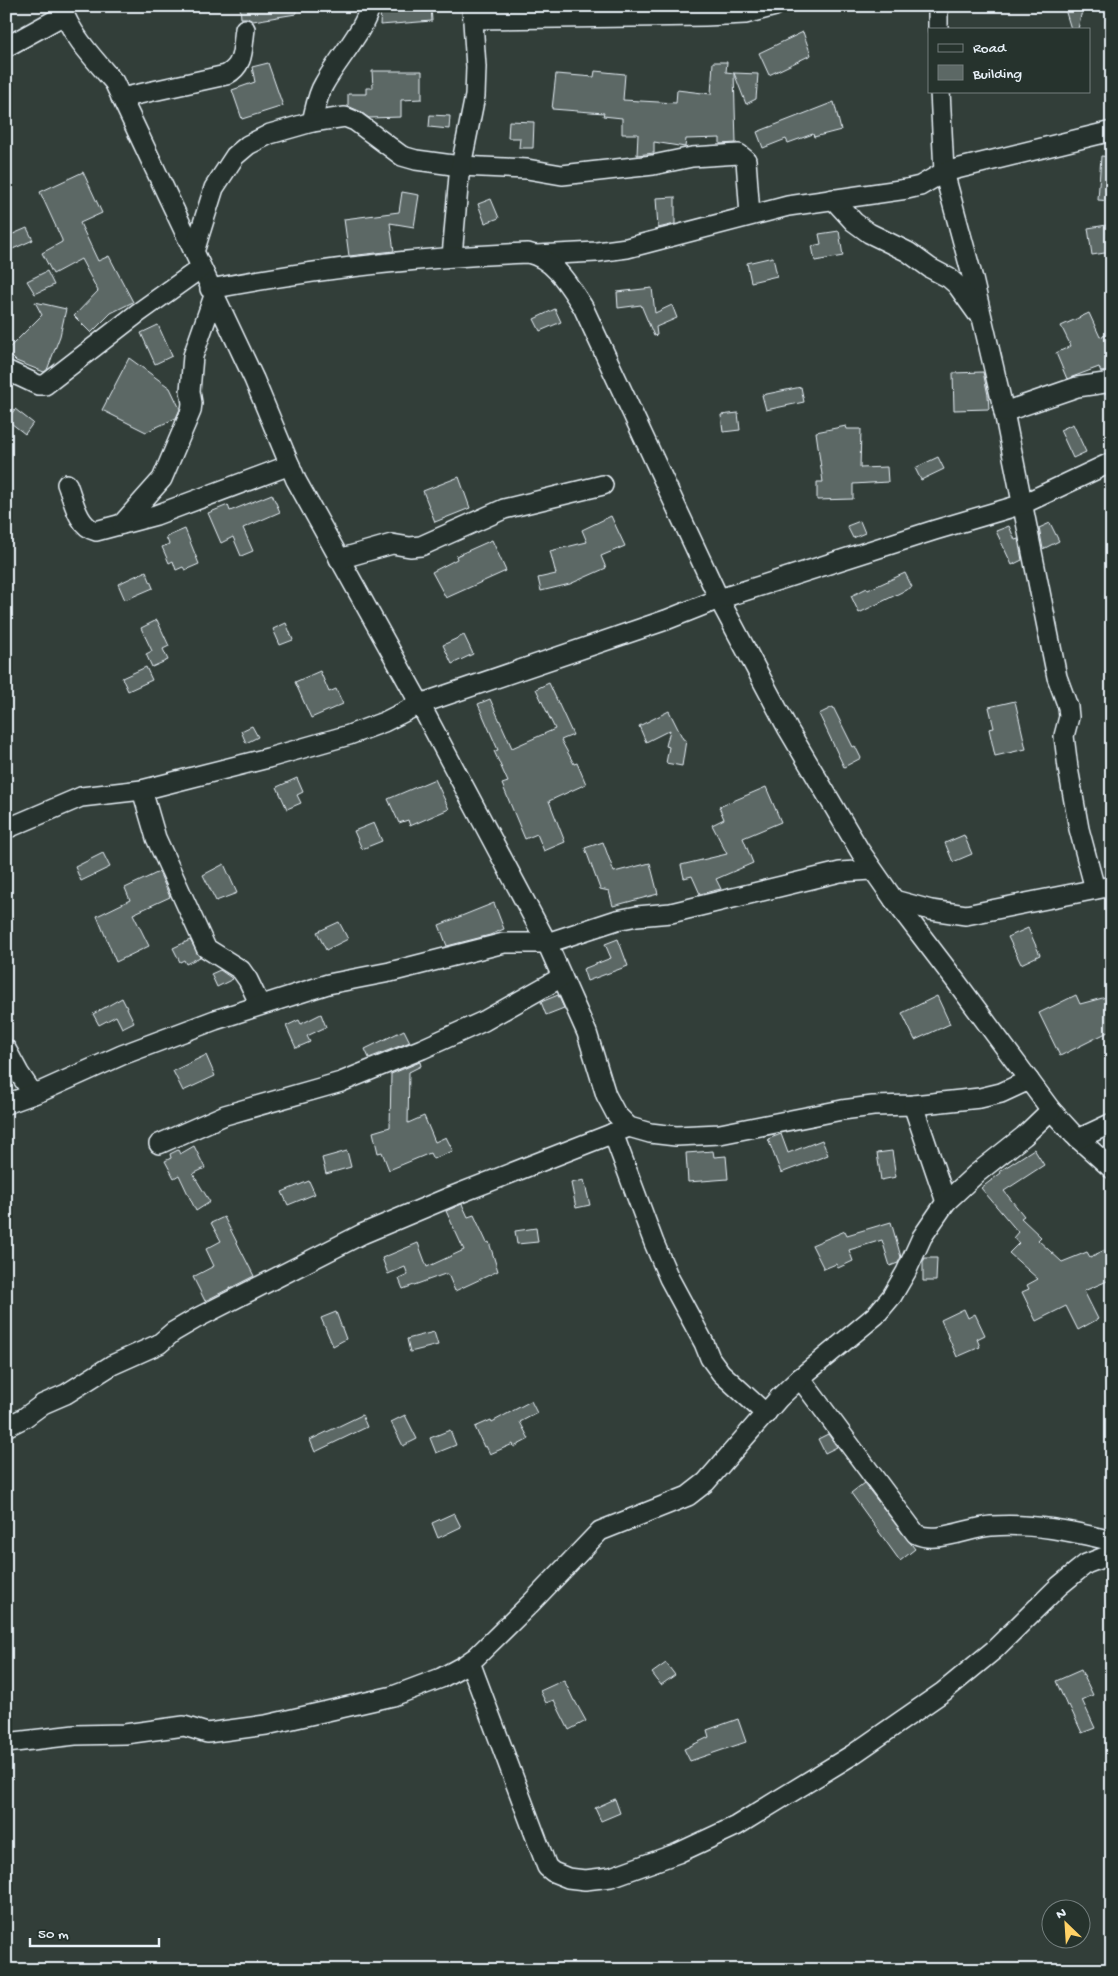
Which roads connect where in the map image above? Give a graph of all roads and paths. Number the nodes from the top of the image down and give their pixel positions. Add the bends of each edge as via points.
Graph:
1 (370, 6) edge
2 (938, 6) edge
3 (772, 7) edge
4 (63, 11) edge
5 (473, 13) edge
6 (938, 28) edge
7 (245, 29) dead end
8 (6, 47) edge
9 (940, 92) edge
10 (121, 98) junction
11 (312, 122) junction
12 (1112, 131) edge
13 (460, 166) junction
14 (944, 172) junction
15 (833, 199) junction
16 (750, 215) junction
17 (536, 255) junction
18 (452, 256) junction
19 (197, 260) junction
20 (212, 292) junction
21 (982, 320) junction
22 (6, 370) edge
23 (1112, 382) edge
24 (1004, 412) junction
25 (1112, 462) edge
26 (290, 465) junction
27 (67, 484) dead end
28 (603, 485) dead end
29 (1023, 504) junction
30 (122, 524) junction
31 (339, 559) junction
32 (719, 599) junction
33 (420, 704) junction
34 (142, 790) junction
35 (6, 829) edge
36 (872, 870) junction
37 (1103, 888) edge
38 (894, 900) junction
39 (548, 943) junction
40 (562, 977) junction
41 (260, 1004) junction
42 (6, 1049) edge
43 (1030, 1080) junction
44 (33, 1094) junction
45 (6, 1104) edge
46 (913, 1105) junction
47 (1051, 1110) junction
48 (1112, 1123) edge
49 (621, 1130) junction
50 (1078, 1139) junction
51 (159, 1144) dead end
52 (1112, 1169) edge
53 (946, 1202) junction
54 (800, 1378) junction
55 (766, 1414) junction
56 (6, 1427) edge
57 (1112, 1541) edge
58 (1112, 1554) edge
59 (470, 1662) junction
60 (6, 1743) edge

1 - 11 street via 364,24 322,87
2 - 6 street
3 - 5 street via 745,14 705,16
4 - 8 street
4 - 10 street via 80,42 114,82
5 - 13 street via 475,96
7 - 10 street via 241,60 236,70
9 - 14 street
10 - 19 street
11 - 13 street via 345,117 402,156
11 - 19 street via 270,134 235,156 214,188
12 - 14 street
13 - 16 street via 511,167 562,175 739,154 746,160
13 - 18 street
14 - 15 street via 920,186
14 - 21 street
15 - 16 street
15 - 21 street via 869,233 908,252 949,278
16 - 17 street via 627,248
17 - 18 street
17 - 32 street via 564,277 583,307
18 - 20 street via 265,278
19 - 20 street
19 - 22 street via 138,313 46,385 38,385
20 - 26 street via 254,378
20 - 30 street via 193,356 191,411 162,478
21 - 24 street
23 - 24 street via 1077,387
24 - 29 street
25 - 29 street
26 - 30 street via 156,515
26 - 31 street
27 - 30 street via 88,528 96,531
28 - 31 street via 504,509 421,546 392,544
29 - 32 street
29 - 37 street via 1059,686 1068,707 1064,736 1079,829
31 - 33 street
32 - 33 street
32 - 36 street via 788,729
33 - 34 street via 349,735
33 - 39 street
34 - 35 street via 81,797
34 - 41 street via 156,838 206,948 241,970
36 - 38 street
36 - 39 street via 840,872 671,913 617,920
37 - 38 street via 966,915
38 - 43 street
39 - 40 street
39 - 41 street via 488,946 390,972 328,984
40 - 49 street via 587,1033 606,1095
40 - 51 street via 484,1021 341,1082 225,1115
41 - 44 street via 122,1055
42 - 44 street
43 - 46 street via 980,1098
43 - 47 street
44 - 45 street
46 - 49 street via 842,1110 720,1134 676,1136
46 - 53 street
47 - 50 street
47 - 53 street
48 - 50 street
49 - 55 street via 654,1243 669,1278 710,1358 721,1373
49 - 56 street via 362,1234 197,1318 160,1344 112,1365
50 - 52 street
53 - 54 street via 922,1238 892,1296 876,1315
54 - 55 street
54 - 57 street via 916,1534 930,1538 983,1527 1023,1525 1054,1528
55 - 59 street via 694,1492 594,1535
58 - 59 street via 1086,1564 971,1670 852,1755 736,1826 678,1853 611,1877 568,1878 547,1868
59 - 60 street via 441,1678 393,1696 266,1725 207,1733 184,1726

